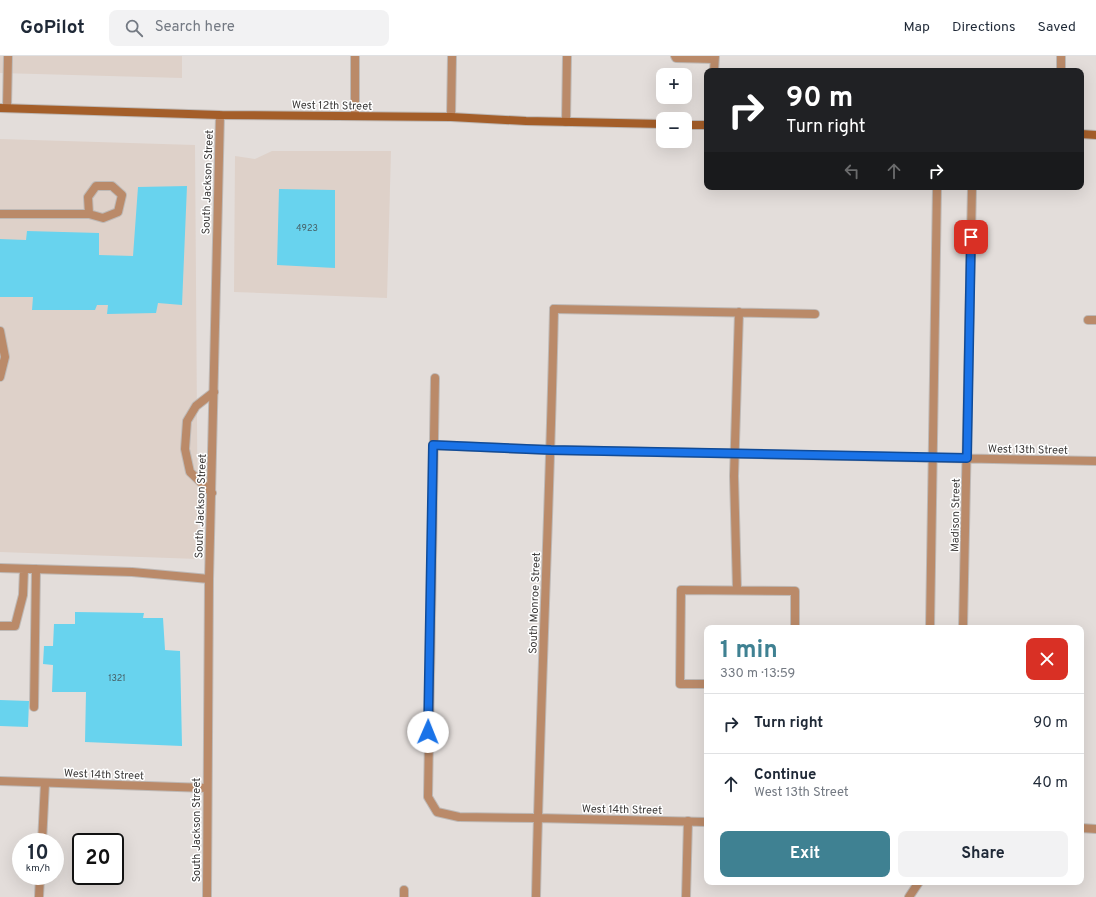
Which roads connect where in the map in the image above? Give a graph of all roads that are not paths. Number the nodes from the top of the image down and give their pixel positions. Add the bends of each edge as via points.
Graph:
1 (8, 56) edge
2 (355, 56) edge
3 (452, 56) edge
4 (567, 56) edge
5 (674, 56) edge
6 (1061, 56) edge
7 (714, 58) edge
8 (1061, 68) edge
9 (3, 108) edge
10 (220, 115) junction
11 (355, 116) junction
12 (451, 117) junction
13 (566, 122) junction
14 (656, 124) edge
15 (692, 125) edge
16 (704, 125) edge
17 (1084, 134) edge
18 (1096, 134) edge
19 (937, 190) edge
20 (972, 190) edge
21 (0, 214) edge
22 (89, 214) junction
23 (738, 312) junction
24 (815, 314) dead end
25 (0, 331) edge
26 (0, 377) edge
27 (435, 378) dead end
28 (214, 392) junction
29 (433, 445) junction
30 (551, 450) junction
31 (735, 453) junction
32 (933, 458) junction
33 (967, 458) junction
34 (1096, 461) edge
35 (212, 494) junction
36 (0, 568) edge
37 (24, 568) junction
38 (36, 569) junction
39 (209, 579) junction
40 (737, 589) junction
41 (795, 625) edge
42 (930, 625) edge
43 (964, 625) edge
44 (0, 626) edge
45 (704, 684) edge
46 (34, 707) dead end
47 (0, 781) edge
48 (45, 783) junction
49 (207, 788) junction
50 (536, 818) junction
51 (688, 821) junction
52 (704, 822) edge
53 (1084, 828) edge
54 (1096, 829) edge
55 (42, 833) edge
56 (40, 885) edge
57 (917, 885) edge
58 (39, 897) edge
59 (207, 897) edge
60 (536, 897) edge
61 (686, 897) edge
62 (909, 897) edge

1 - 9 street
2 - 11 street
3 - 12 street
4 - 13 street
5 - 7 street
6 - 8 street
9 - 10 main road, West 12th Street
10 - 11 main road, West 12th Street
10 - 28 street, South Jackson Street
11 - 12 main road, West 12th Street
12 - 13 main road, West 12th Street
13 - 14 main road, West 12th Street
15 - 16 main road
17 - 18 main road
19 - 32 street
20 - 33 street, Madison Street
21 - 22 street
22 - 22 street via 103,218 118,212 122,194 112,186 96,186 88,197
23 - 24 street
23 - 30 street, South Monroe Street via 554,309
23 - 31 street
25 - 26 street via 5,357
27 - 29 street, West 14th Street
28 - 35 street, South Jackson Street
28 - 35 street via 196,406 187,421 185,449 190,472
29 - 30 street, West 13th Street
29 - 50 street, West 14th Street via 428,796 437,812 459,817
30 - 31 street, West 13th Street
30 - 50 street, South Monroe Street
31 - 32 street, West 13th Street
31 - 40 street
32 - 33 street, West 13th Street
32 - 42 street
33 - 34 street, West 13th Street
33 - 43 street, Madison Street
35 - 39 street, South Jackson Street
36 - 37 street
37 - 38 street
37 - 44 street via 23,595 15,626
38 - 39 street via 132,572
38 - 46 street
39 - 49 street, South Jackson Street
40 - 41 street via 795,591
40 - 45 street via 681,590 680,684
47 - 48 street, West 14th Street
48 - 49 street, West 14th Street
48 - 55 street
49 - 59 street, South Jackson Street
50 - 51 street, West 14th Street
50 - 60 street, South Monroe Street
51 - 52 street, West 14th Street
51 - 61 street
53 - 54 street
56 - 58 street
57 - 62 street

